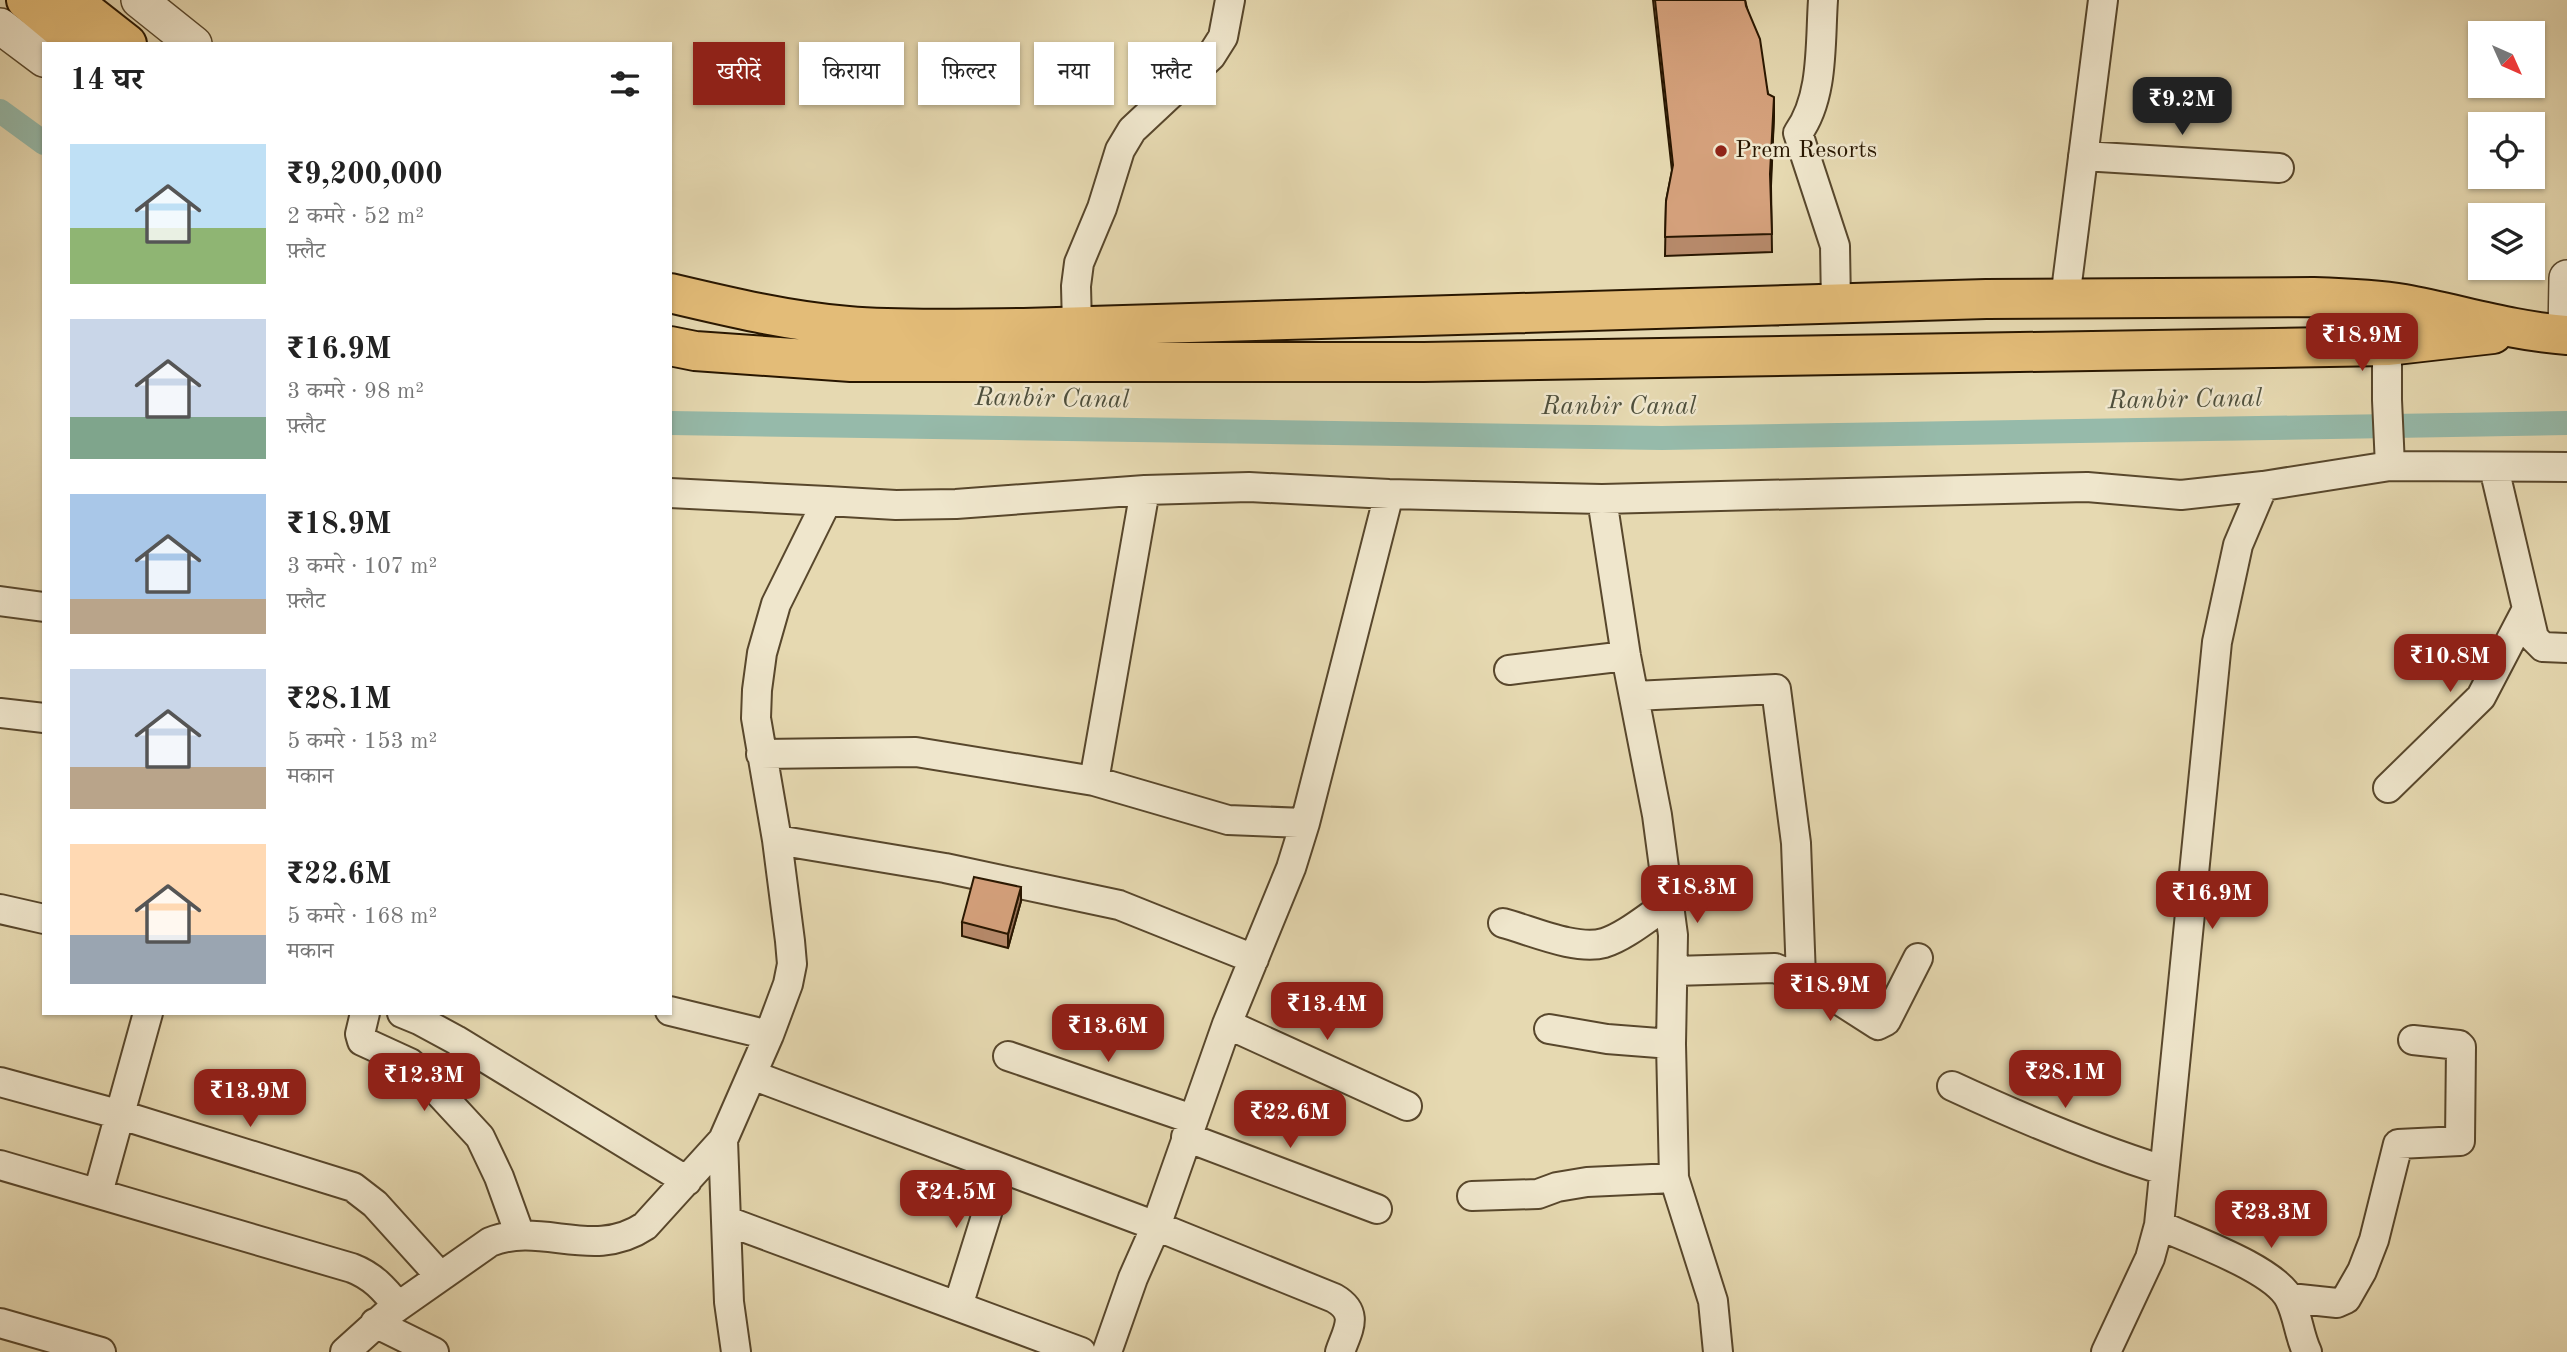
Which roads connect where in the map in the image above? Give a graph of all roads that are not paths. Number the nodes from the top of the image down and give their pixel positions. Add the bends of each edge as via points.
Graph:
1 (26, 0) edge
2 (71, 0) edge
3 (139, 0) edge
4 (1230, 0) edge
5 (1823, 0) edge
6 (2103, 0) edge
7 (0, 26) edge
8 (77, 42) edge
9 (124, 42) edge
10 (192, 42) edge
11 (42, 58) edge
12 (2083, 156) junction
13 (2279, 167) dead end
14 (2567, 278) edge
15 (672, 293) edge
16 (2065, 299) junction
17 (1836, 304) junction
18 (1077, 326) junction
19 (2523, 331) junction
20 (2566, 335) edge
21 (672, 346) edge
22 (2387, 346) junction
23 (2390, 453) junction
24 (2567, 467) edge
25 (2494, 468) junction
26 (2263, 486) junction
27 (1145, 490) junction
28 (672, 493) edge
29 (1389, 494) junction
30 (1602, 499) junction
31 (827, 501) junction
32 (0, 601) edge
33 (42, 607) edge
34 (2526, 609) junction
35 (2567, 648) edge
36 (1626, 656) junction
37 (1509, 670) dead end
38 (1635, 696) junction
39 (0, 713) edge
40 (42, 719) edge
41 (761, 754) junction
42 (1094, 781) junction
43 (2388, 788) dead end
44 (1305, 823) junction
45 (777, 840) junction
46 (1669, 903) junction
47 (0, 909) edge
48 (42, 919) edge
49 (1503, 923) dead end
50 (1918, 958) dead end
51 (1254, 959) junction
52 (1674, 971) junction
53 (1801, 977) junction
54 (672, 1011) edge
55 (147, 1015) edge
56 (365, 1015) edge
57 (407, 1015) edge
58 (1227, 1024) junction
59 (1549, 1029) dead end
60 (769, 1035) junction
61 (2413, 1040) dead end
62 (1671, 1044) junction
63 (1008, 1056) dead end
64 (752, 1075) junction
65 (0, 1082) edge
66 (1952, 1086) dead end
67 (1407, 1105) dead end
68 (121, 1115) junction
69 (1189, 1128) junction
70 (723, 1140) junction
71 (0, 1165) edge
72 (1001, 1168) junction
73 (2163, 1170) junction
74 (1674, 1178) junction
75 (687, 1181) junction
76 (99, 1193) junction
77 (1472, 1196) dead end
78 (1377, 1209) dead end
79 (727, 1221) junction
80 (2159, 1225) junction
81 (1156, 1226) junction
82 (520, 1235) junction
83 (440, 1276) junction
84 (2290, 1298) junction
85 (398, 1306) junction
86 (958, 1306) junction
87 (0, 1323) edge
88 (375, 1323) junction
89 (101, 1352) edge
90 (345, 1352) edge
91 (434, 1352) edge
92 (736, 1352) edge
93 (1081, 1352) edge
94 (1107, 1352) edge
95 (1340, 1352) edge
96 (1718, 1352) edge
97 (2106, 1352) edge
98 (2307, 1352) edge

1 - 8 highway
2 - 9 highway
3 - 10 street
4 - 18 street via 1219,45 1211,56 1132,130 1120,150 1079,262
5 - 17 street via 1815,89 1808,120 1798,133 1835,247
6 - 12 street
7 - 11 street
12 - 13 street
12 - 16 street
14 - 20 street
15 - 18 highway via 849,326
16 - 17 highway
16 - 19 highway via 2365,299
17 - 18 highway
19 - 20 highway
19 - 22 highway
21 - 22 highway via 852,362 1424,362
22 - 23 street
23 - 25 street
23 - 26 street
24 - 25 street
25 - 34 street
26 - 30 street via 2181,495 2087,487
26 - 73 street via 2238,545 2217,642
27 - 29 street via 1249,487
27 - 31 street via 956,504
27 - 42 street
28 - 31 street
29 - 30 street
29 - 44 street
30 - 36 street
31 - 41 street via 785,580 762,653 756,718
32 - 33 street
34 - 35 street via 2538,644
34 - 43 street via 2481,697
36 - 37 street
36 - 38 street
38 - 46 street
38 - 53 street via 1776,689 1796,843
39 - 40 street
41 - 42 street via 916,752
41 - 45 street
42 - 44 street via 1228,820
44 - 51 street
45 - 51 street via 945,868 1119,905
45 - 60 street via 792,964
46 - 49 street via 1613,939 1595,945
46 - 52 street
47 - 48 street
50 - 53 street via 1885,1021 1878,1025
51 - 58 street
52 - 53 street via 1775,968
52 - 62 street
54 - 60 street
55 - 68 street
56 - 82 street via 362,1041 418,1070 480,1137
57 - 75 street via 456,1040
58 - 67 street
58 - 69 street
59 - 62 street
60 - 64 street
61 - 84 street via 2461,1047 2460,1141 2398,1144 2374,1240 2346,1299 2337,1303
62 - 74 street
63 - 69 street
64 - 70 street
64 - 72 street
65 - 68 street
66 - 73 street via 2095,1149
68 - 76 street
68 - 83 street via 353,1187 375,1204
69 - 78 street
69 - 81 street
70 - 75 street
70 - 79 street
71 - 76 street
72 - 81 street
72 - 86 street
73 - 80 street
74 - 77 street via 1587,1182 1538,1194
74 - 96 street via 1713,1301
75 - 82 street via 631,1236 603,1242
76 - 85 street via 366,1273
79 - 86 street
79 - 92 street via 729,1302
80 - 84 street via 2260,1272
80 - 97 street via 2150,1258
81 - 94 street
81 - 95 street via 1343,1303 1351,1320
82 - 83 street via 490,1242
83 - 85 street
84 - 98 street
85 - 88 street
86 - 93 street
87 - 89 street
88 - 90 street
88 - 91 street

